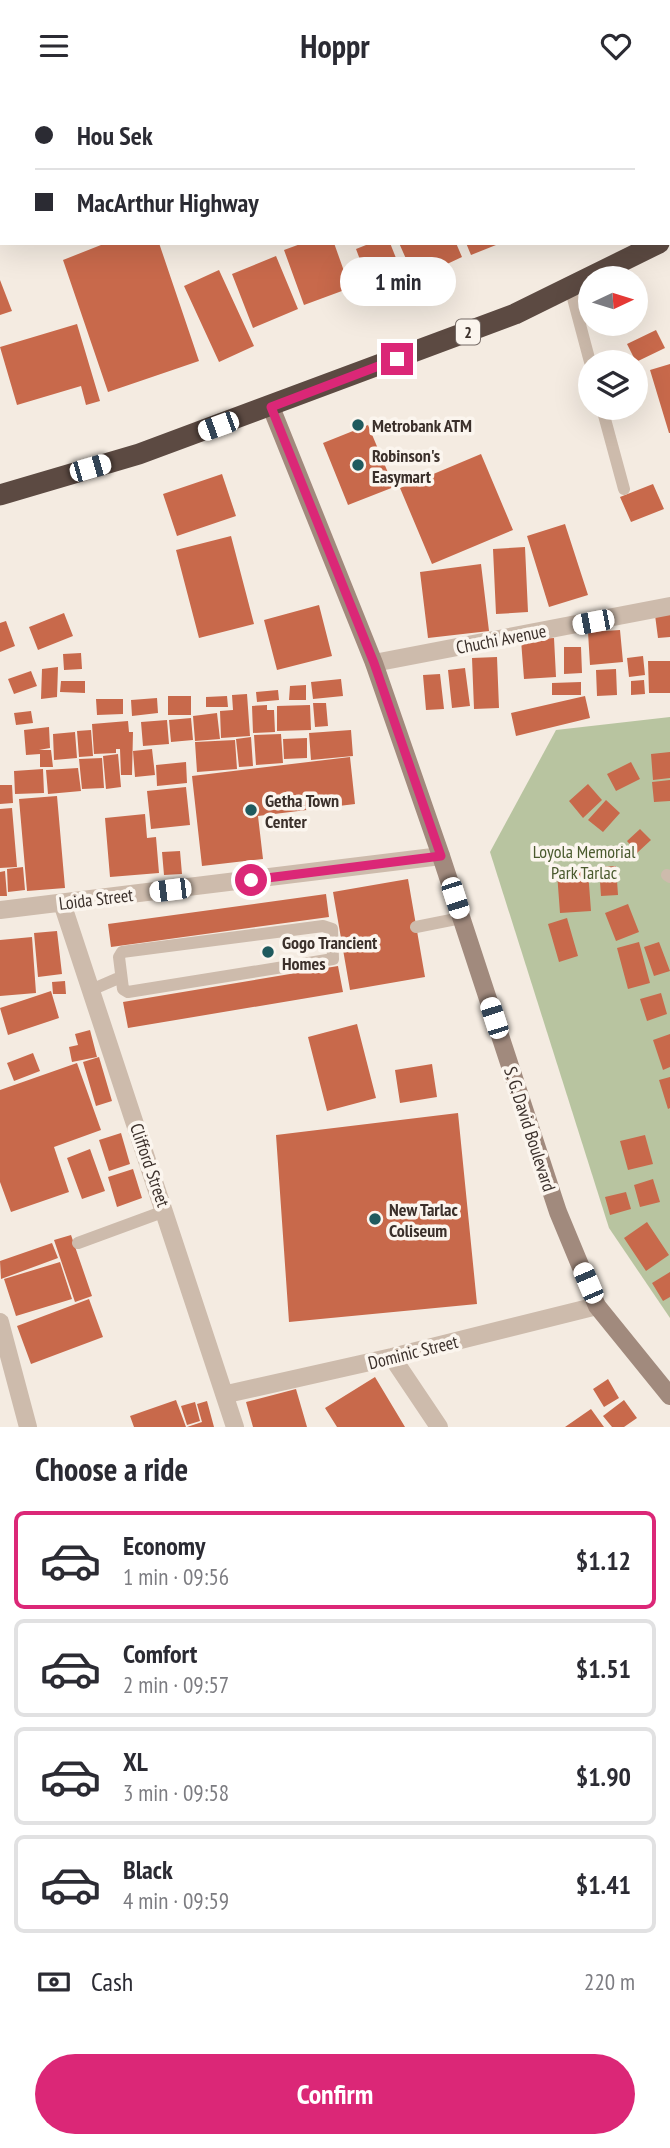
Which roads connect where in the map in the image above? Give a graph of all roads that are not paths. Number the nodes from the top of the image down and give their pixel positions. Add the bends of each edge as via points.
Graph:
1 (655, 245) edge
2 (570, 287) junction
3 (587, 350) edge
4 (271, 407) junction
5 (605, 420) edge
6 (624, 489) dead end
7 (0, 495) edge
8 (670, 605) edge
9 (374, 663) junction
10 (441, 856) junction
11 (62, 903) junction
12 (0, 910) edge
13 (461, 918) junction
14 (416, 927) dead end
15 (121, 977) junction
16 (91, 990) junction
17 (165, 1211) junction
18 (78, 1243) dead end
19 (597, 1306) junction
20 (0, 1322) edge
21 (392, 1357) junction
22 (227, 1394) junction
23 (670, 1396) edge
24 (28, 1427) edge
25 (236, 1427) edge
26 (439, 1427) edge

1 - 2 highway, 2
2 - 3 lane
2 - 4 highway, 2 via 515,314
4 - 7 highway, 2 via 139,454
4 - 9 street, S. G. David Boulevard
5 - 6 lane
8 - 9 street, Chuchi Avenue
9 - 10 street, S. G. David Boulevard
10 - 11 street, Loida Street
10 - 13 street, S. G. David Boulevard
11 - 12 street, Loida Street
11 - 16 street, Clifford Street
13 - 14 lane
13 - 19 street, S. G. David Boulevard via 558,1212
15 - 15 lane via 128,992 332,959 337,941 332,929 323,926 122,952
15 - 16 lane
16 - 17 street, Clifford Street
17 - 18 lane
17 - 22 street, Clifford Street
19 - 21 street, Dominic Street
19 - 23 street, S. G. David Boulevard
20 - 24 street
21 - 22 street, Dominic Street
21 - 26 street
22 - 25 street, Clifford Street

